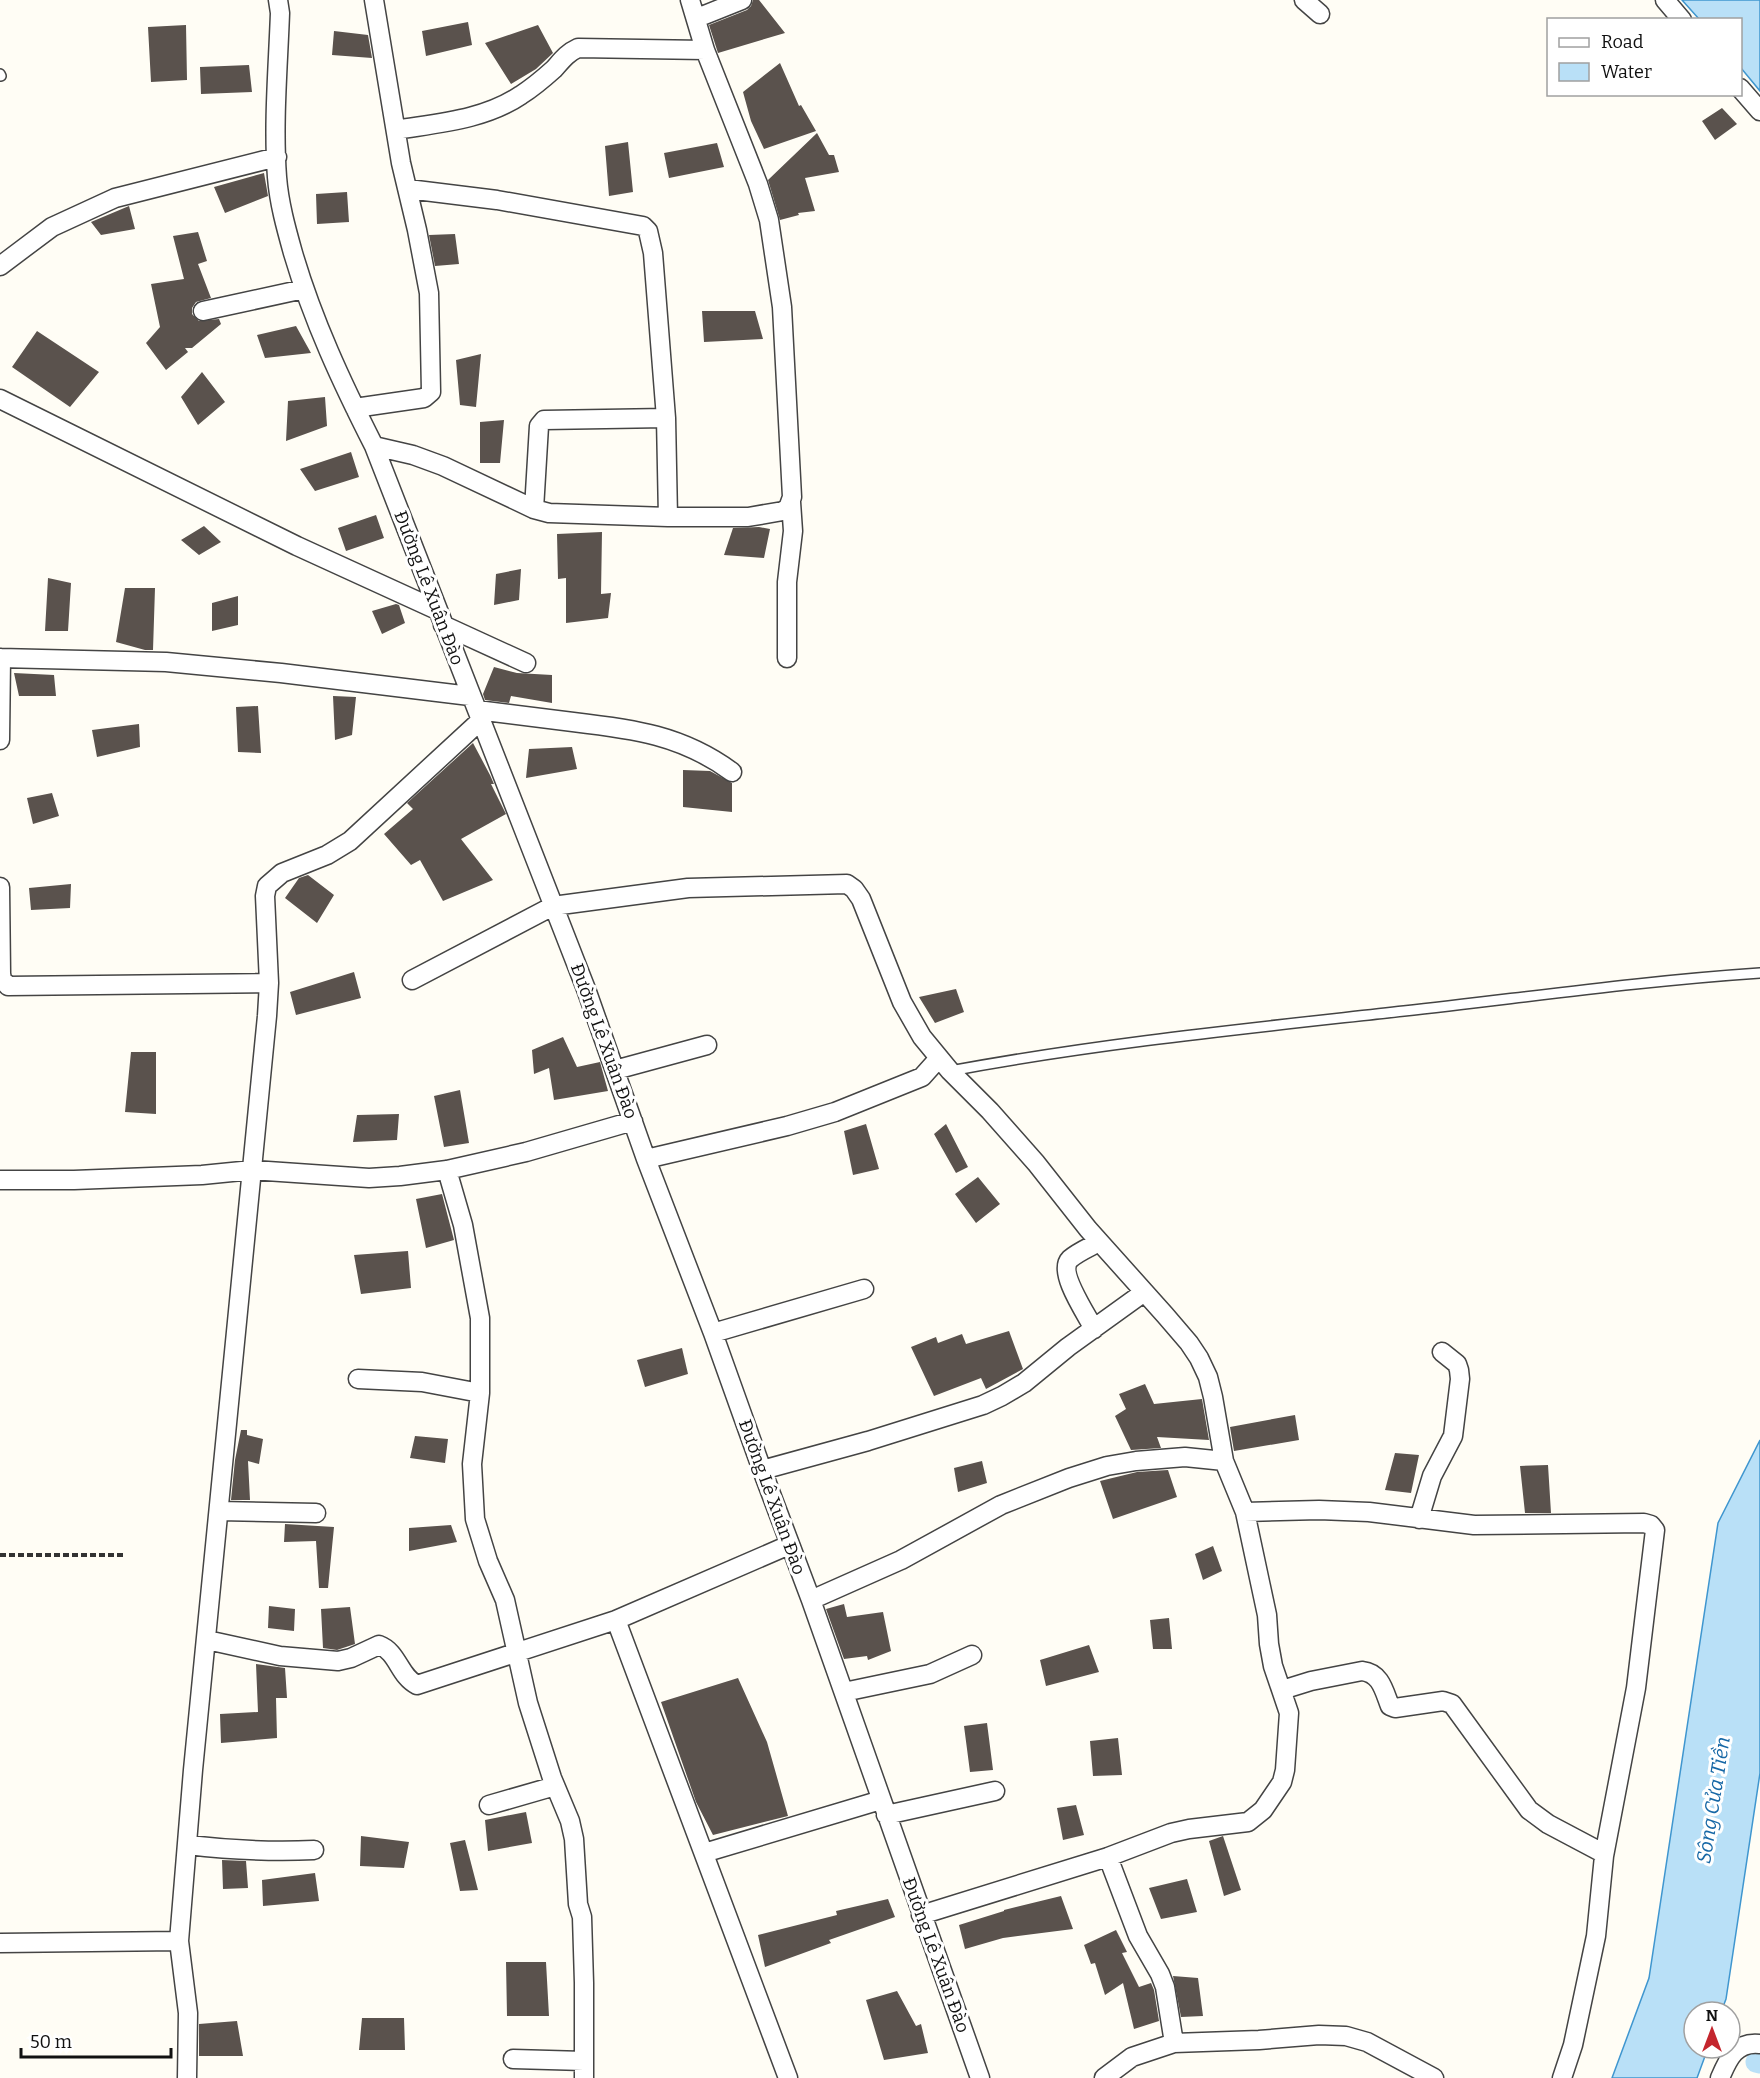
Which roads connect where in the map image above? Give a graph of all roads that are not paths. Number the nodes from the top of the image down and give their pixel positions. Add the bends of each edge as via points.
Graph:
1 (278, 0) edge
2 (374, 0) edge
3 (690, 0) edge
4 (742, 0) edge
5 (1304, 0) edge
6 (1665, 0) edge
7 (1320, 14) dead end
8 (697, 18) junction
9 (1680, 18) edge
10 (705, 50) junction
11 (1742, 90) edge
12 (1760, 111) edge
13 (396, 130) junction
14 (277, 157) junction
15 (408, 189) junction
16 (0, 266) edge
17 (304, 289) junction
18 (203, 311) dead end
19 (0, 399) edge
20 (355, 408) junction
21 (666, 418) junction
22 (374, 446) junction
23 (791, 502) junction
24 (534, 509) junction
25 (668, 517) junction
26 (440, 618) junction
27 (0, 658) edge
28 (787, 658) dead end
29 (526, 663) dead end
30 (476, 709) junction
31 (0, 740) edge
32 (732, 772) dead end
33 (0, 887) edge
34 (553, 906) junction
35 (1760, 973) edge
36 (412, 980) dead end
37 (269, 983) junction
38 (706, 1045) dead end
39 (945, 1064) junction
40 (615, 1070) junction
41 (633, 1121) junction
42 (646, 1159) junction
43 (252, 1170) junction
44 (447, 1170) junction
45 (0, 1180) edge
46 (1099, 1242) junction
47 (864, 1289) dead end
48 (1143, 1293) junction
49 (1094, 1329) junction
50 (713, 1334) junction
51 (1442, 1352) dead end
52 (358, 1379) dead end
53 (480, 1393) junction
54 (1224, 1461) junction
55 (762, 1470) junction
56 (219, 1511) junction
57 (1245, 1512) junction
58 (316, 1513) dead end
59 (1419, 1519) junction
60 (789, 1545) junction
61 (810, 1600) junction
62 (616, 1620) junction
63 (207, 1640) junction
64 (517, 1652) junction
65 (972, 1655) dead end
66 (1282, 1690) junction
67 (844, 1692) junction
68 (555, 1786) junction
69 (995, 1791) dead end
70 (489, 1805) dead end
71 (884, 1808) junction
72 (188, 1845) junction
73 (314, 1850) dead end
74 (704, 1853) junction
75 (1604, 1856) junction
76 (1108, 1857) junction
77 (921, 1915) junction
78 (179, 1941) junction
79 (0, 1943) edge
80 (1174, 2043) junction
81 (1760, 2044) edge
82 (513, 2059) dead end
83 (584, 2069) edge
84 (187, 2078) edge
85 (788, 2078) edge
86 (980, 2078) edge
87 (1104, 2078) edge
88 (1434, 2078) edge
89 (1562, 2078) edge
90 (1720, 2078) edge

1 - 14 street, Đường Lê Xuân Đào
2 - 13 street
3 - 8 street
4 - 8 street
5 - 7 street
6 - 9 street
8 - 10 street
10 - 13 street via 578,48 503,106 484,114
10 - 23 street via 769,220 782,307
11 - 12 street
13 - 15 street
14 - 16 street via 116,198 52,227
14 - 17 street, Đường Lê Xuân Đào via 281,206
15 - 20 street via 429,293 430,392 424,398
15 - 21 street via 643,226 653,253
17 - 18 street
17 - 20 street, Đường Lê Xuân Đào
19 - 26 street
20 - 22 street, Đường Lê Xuân Đào
21 - 24 street via 544,420 539,426
21 - 25 street
22 - 24 street via 443,466
22 - 26 street, Đường Lê Xuân Đào
23 - 25 street via 783,511 748,517
23 - 28 street
24 - 25 street via 572,515
26 - 29 street
26 - 30 street, Đường Lê Xuân Đào
27 - 30 street via 166,662 292,674
27 - 31 street
30 - 32 street via 670,738 713,758
30 - 34 street, Đường Lê Xuân Đào
30 - 37 street via 350,841 282,873 267,886
33 - 37 street via 1,974 8,986
34 - 36 street
34 - 39 street via 688,888 847,884 861,899 915,1026
34 - 40 street, Đường Lê Xuân Đào
35 - 39 lane via 1669,980
37 - 43 street
38 - 40 street
39 - 42 street via 835,1112
39 - 46 street via 1036,1163
40 - 41 street, Đường Lê Xuân Đào
41 - 42 street, Đường Lê Xuân Đào
41 - 44 street
42 - 50 street, Đường Lê Xuân Đào
43 - 44 street via 369,1178
43 - 45 street via 202,1175
43 - 56 street
44 - 53 street via 463,1225 480,1318
46 - 48 street
46 - 49 street via 1070,1259 1066,1272
47 - 50 street
48 - 49 street
48 - 54 street via 1183,1336 1208,1377
49 - 55 street via 1024,1383 983,1405
50 - 55 street, Đường Lê Xuân Đào
51 - 59 street via 1460,1370 1453,1436 1432,1476
52 - 53 street via 422,1382
53 - 64 street via 472,1464 475,1519 505,1600
54 - 57 street
54 - 61 street via 1185,1457 1136,1461 1069,1478 1001,1505 901,1560
55 - 60 street, Đường Lê Xuân Đào
56 - 58 street
56 - 63 street
57 - 59 street via 1319,1510
57 - 66 street via 1267,1615 1269,1644
59 - 75 street via 1474,1525 1644,1523 1655,1530 1636,1688
60 - 61 street, Đường Lê Xuân Đào
60 - 62 street
61 - 67 street, Đường Lê Xuân Đào
62 - 64 street
62 - 74 street
63 - 64 street via 280,1656 338,1661 379,1645 393,1654 417,1685
63 - 72 street
64 - 68 street via 528,1703
65 - 67 street via 930,1674
66 - 75 street via 1311,1681 1370,1672 1378,1678 1390,1706 1395,1708 1443,1701 1452,1704 1529,1810
66 - 76 street via 1289,1713 1285,1770 1278,1791 1263,1810 1243,1823 1180,1830
67 - 71 street, Đường Lê Xuân Đào
68 - 70 street
68 - 83 street via 574,1839 582,1917
69 - 71 street
71 - 74 street
71 - 77 street, Đường Lê Xuân Đào
72 - 73 street via 238,1851
72 - 78 street
74 - 85 street
75 - 89 street via 1596,1936 1573,2045
76 - 77 street
76 - 80 street via 1138,1936 1165,1987
77 - 86 street, Đường Lê Xuân Đào
78 - 79 street
78 - 84 street via 188,2013
80 - 87 street via 1132,2057
80 - 88 street via 1346,2036 1380,2048
81 - 90 street via 1737,2049
82 - 83 street

